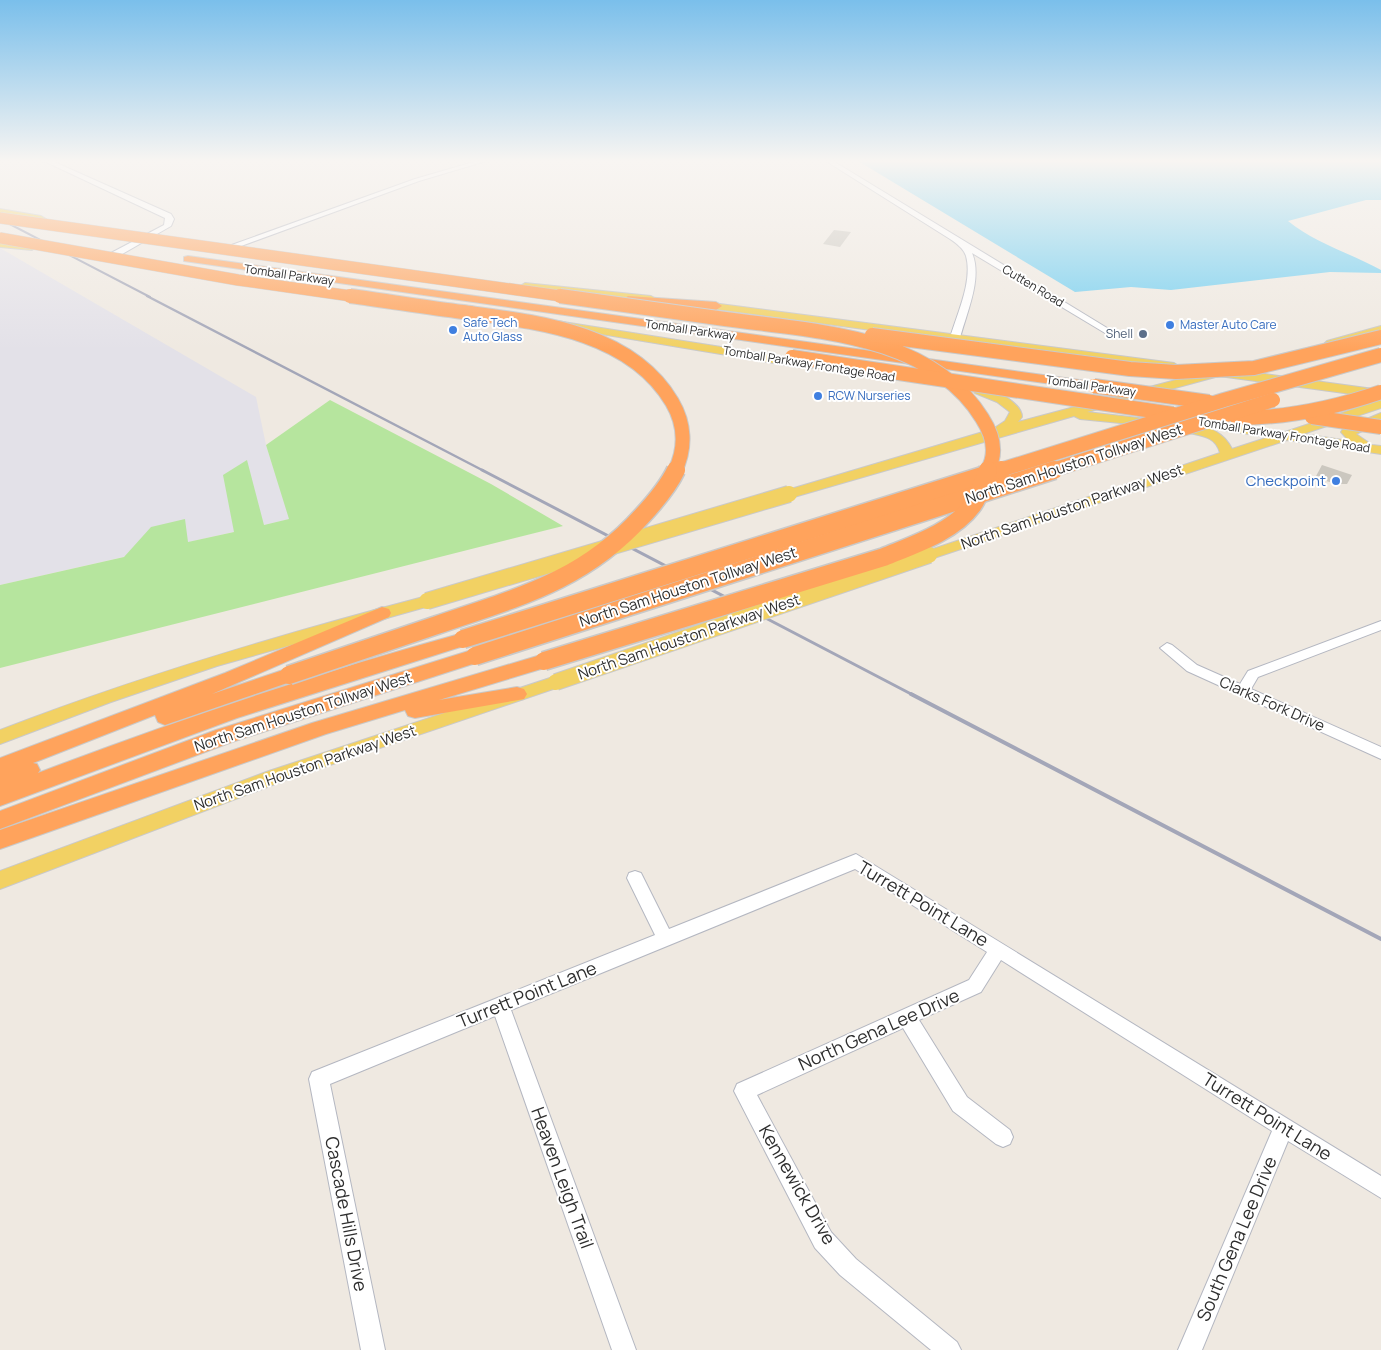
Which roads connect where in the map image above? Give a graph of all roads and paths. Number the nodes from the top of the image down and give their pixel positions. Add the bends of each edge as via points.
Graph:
1 (6, 224) edge
2 (43, 224) edge
3 (75, 224) edge
4 (168, 224) edge
5 (294, 224) edge
6 (929, 224) edge
7 (0, 230) edge
8 (150, 236) junction
9 (0, 238) edge
10 (958, 242) junction
11 (0, 244) edge
12 (230, 247) junction
13 (114, 255) junction
14 (192, 256) junction
15 (996, 264) junction
16 (240, 268) junction
17 (972, 270) junction
18 (434, 291) junction
19 (548, 294) junction
20 (716, 306) junction
21 (584, 328) junction
22 (1381, 329) edge
23 (1108, 332) dead end
24 (1381, 337) edge
25 (955, 338) junction
26 (1381, 355) edge
27 (1280, 356) junction
28 (1100, 357) junction
29 (1381, 368) edge
30 (1219, 372) junction
31 (1095, 382) junction
32 (1381, 386) edge
33 (1335, 388) junction
34 (979, 390) junction
35 (1147, 392) junction
36 (1381, 393) edge
37 (1024, 397) junction
38 (1381, 404) edge
39 (1093, 407) junction
40 (1355, 412) junction
41 (1062, 416) junction
42 (1162, 416) junction
43 (1381, 417) edge
44 (1381, 427) edge
45 (1287, 435) junction
46 (983, 436) junction
47 (1378, 449) edge
48 (1227, 455) junction
49 (382, 613) junction
50 (1381, 625) edge
51 (469, 648) junction
52 (1167, 648) dead end
53 (1243, 691) junction
54 (517, 694) junction
55 (0, 737) edge
56 (1381, 754) edge
57 (0, 767) edge
58 (0, 782) edge
59 (0, 797) edge
60 (0, 820) edge
61 (0, 840) edge
62 (0, 846) edge
63 (635, 878) dead end
64 (0, 880) edge
65 (665, 938) junction
66 (998, 949) junction
67 (500, 1006) junction
68 (907, 1017) junction
69 (319, 1079) joint
70 (744, 1091) joint
71 (1284, 1127) junction
72 (1003, 1137) dead end
73 (1381, 1188) edge
74 (373, 1350) edge
75 (624, 1350) edge
76 (949, 1350) edge
77 (1190, 1350) edge

1 - 14 highway, Tomball Parkway
2 - 19 highway, bridge
3 - 8 main road
4 - 8 street
5 - 12 street
6 - 10 street, Cutten Road
7 - 14 highway, Tomball Parkway
8 - 12 main road
8 - 13 street
9 - 58 highway, bridge via 238,280 559,328 623,354 653,376 670,396 680,419 684,448 670,484 639,522 589,563 555,581 512,600 159,720
10 - 15 street, Cutten Road
10 - 17 street, Cutten Road via 970,256
11 - 13 main road, Tomball Parkway Frontage Road
12 - 20 main road via 546,289
13 - 21 main road, Tomball Parkway Frontage Road via 251,280
14 - 16 highway, Tomball Parkway
14 - 18 highway, Tomball Parkway
15 - 17 street
15 - 23 street, Cutten Road
16 - 18 highway, Tomball Parkway
16 - 21 highway via 412,301
17 - 25 street
18 - 20 highway
18 - 31 highway, Tomball Parkway
18 - 36 highway, bridge via 792,357 1203,417 1286,416 1322,411
19 - 24 highway, bridge via 623,301 1130,369 1176,372 1254,368
19 - 61 highway, bridge via 798,328 879,345 916,360 959,391 990,429 995,455 972,507 936,536 884,557 319,728
20 - 25 main road
21 - 34 main road, Tomball Parkway Frontage Road via 770,360
22 - 27 main road
25 - 28 main road
26 - 51 highway, North Sam Houston Tollway West, bridge via 1205,406
27 - 30 main road
27 - 32 main road via 1275,360 1277,365 1296,374
28 - 30 main road
28 - 37 main road via 1139,366 1149,373 1141,382 1083,397
29 - 51 highway, North Sam Houston Tollway West, bridge
30 - 33 main road
30 - 35 main road
31 - 43 highway, Tomball Parkway, bridge
31 - 44 highway, Tomball Parkway, bridge
33 - 36 main road
33 - 40 main road via 1356,404
34 - 37 main road, Tomball Parkway Frontage Road
34 - 46 main road via 1016,411 1016,417 1010,424
35 - 39 main road
35 - 42 main road via 1135,403 1145,411
37 - 39 main road, Tomball Parkway Frontage Road
38 - 40 main road, North Sam Houston Parkway West
39 - 41 main road
39 - 42 main road, Tomball Parkway Frontage Road
40 - 45 main road, North Sam Houston Parkway West
41 - 46 main road
41 - 48 main road via 1093,415 1201,431 1221,439
42 - 45 main road, Tomball Parkway Frontage Road
43 - 47 main road via 1348,432 1351,437
45 - 47 main road, Tomball Parkway Frontage Road
45 - 48 main road, North Sam Houston Parkway West
46 - 49 main road, bridge
48 - 54 main road, North Sam Houston Parkway West, bridge
49 - 55 main road via 224,658 65,711
49 - 57 highway via 232,678
50 - 53 street via 1253,674
51 - 59 highway, North Sam Houston Tollway West via 352,672 68,770
51 - 60 highway, North Sam Houston Tollway West
52 - 53 street, Clarks Fork Drive via 1192,668
53 - 56 street, Clarks Fork Drive
54 - 62 highway via 418,710 322,734
54 - 64 main road, North Sam Houston Parkway West via 132,828
63 - 65 street
65 - 66 street, Turrett Point Lane via 856,861
65 - 67 street, Turrett Point Lane
66 - 68 street, North Gena Lee Drive via 975,986
66 - 71 street, Turrett Point Lane
67 - 69 street, Turrett Point Lane
67 - 75 street, Heaven Leigh Trail
68 - 70 street, North Gena Lee Drive
68 - 72 street via 960,1104
69 - 74 street, Cascade Hills Drive
70 - 76 street, Kennewick Drive via 823,1240 848,1267
71 - 73 street, Turrett Point Lane
71 - 77 street, South Gena Lee Drive

